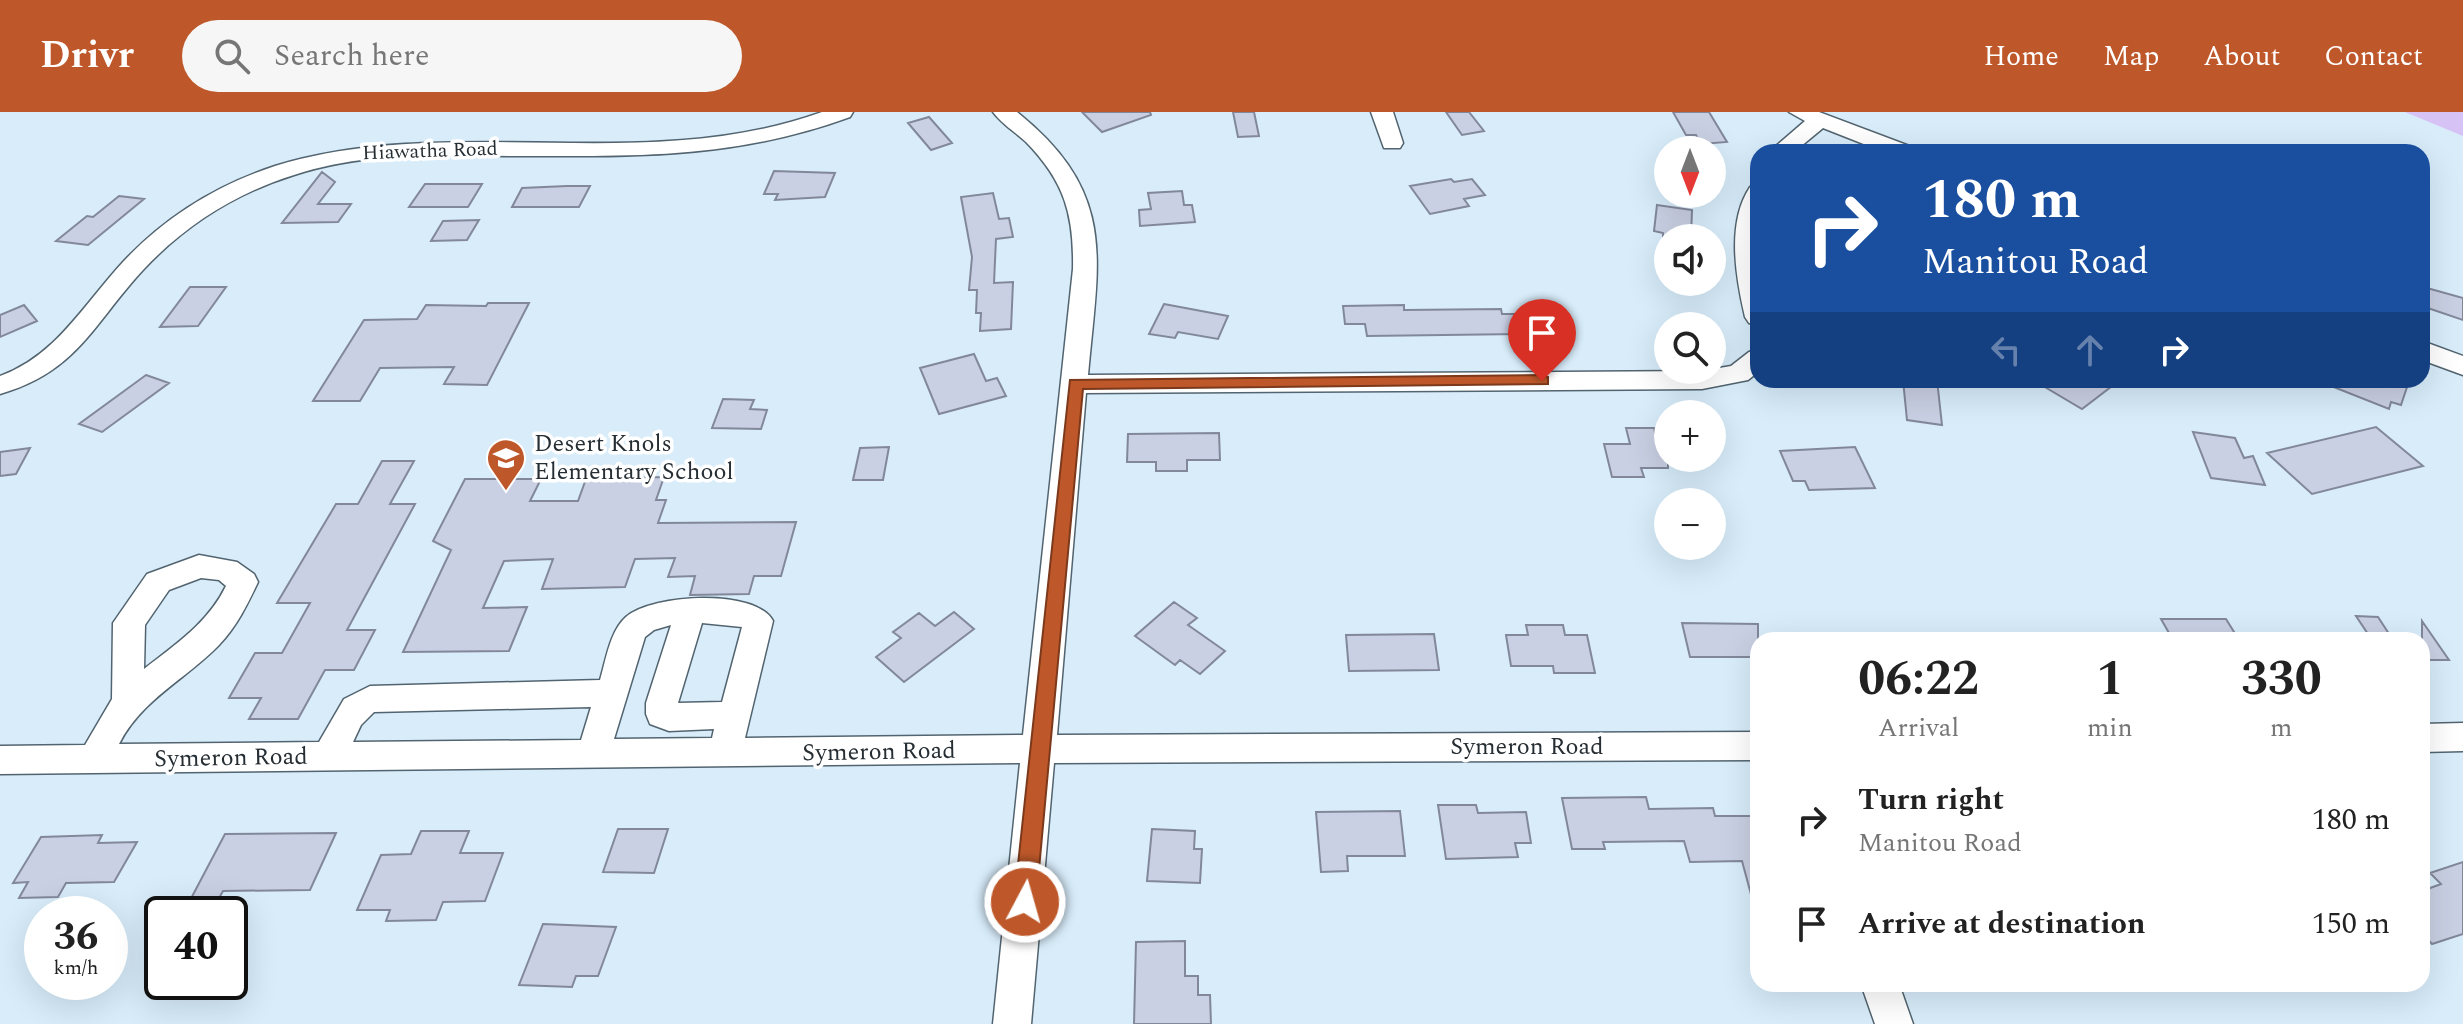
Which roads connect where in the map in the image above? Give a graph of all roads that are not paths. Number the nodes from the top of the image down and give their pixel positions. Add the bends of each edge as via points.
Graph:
1 (842, 112) edge
2 (1004, 112) edge
3 (1382, 112) edge
4 (1810, 116) edge
5 (1392, 143) dead end
6 (1787, 144) edge
7 (1883, 144) edge
8 (1750, 232) edge
9 (1750, 266) edge
10 (2430, 353) edge
11 (1750, 365) edge
12 (2463, 366) edge
13 (1075, 384) junction
14 (0, 385) edge
15 (690, 613) junction
16 (612, 693) junction
17 (128, 702) dead end
18 (736, 715) junction
19 (2463, 737) edge
20 (2430, 738) edge
21 (1750, 746) edge
22 (1040, 749) junction
23 (724, 754) junction
24 (592, 756) junction
25 (329, 757) junction
26 (95, 759) junction
27 (0, 760) edge
28 (1883, 992) edge
29 (1012, 1024) edge
30 (1894, 1024) edge

1 - 14 street, Hiawatha Road via 725,143 627,149 410,149 360,152 307,164 195,209 134,264 49,362
2 - 13 street via 1034,135 1066,176 1084,222
3 - 5 street
4 - 6 street
4 - 7 street
8 - 9 street
10 - 12 street
11 - 13 street via 1739,374 1702,380
13 - 22 street
15 - 16 street via 656,614 634,627
15 - 18 street via 738,612 758,621
15 - 18 street via 662,714
16 - 24 street
16 - 25 street via 370,699 352,712
17 - 26 street
18 - 23 street
19 - 20 street
21 - 22 street, Symeron Road
22 - 23 street, Symeron Road
22 - 29 street
23 - 24 street, Symeron Road
24 - 25 street, Symeron Road
25 - 26 street, Symeron Road
26 - 27 street, Symeron Road
28 - 30 street

